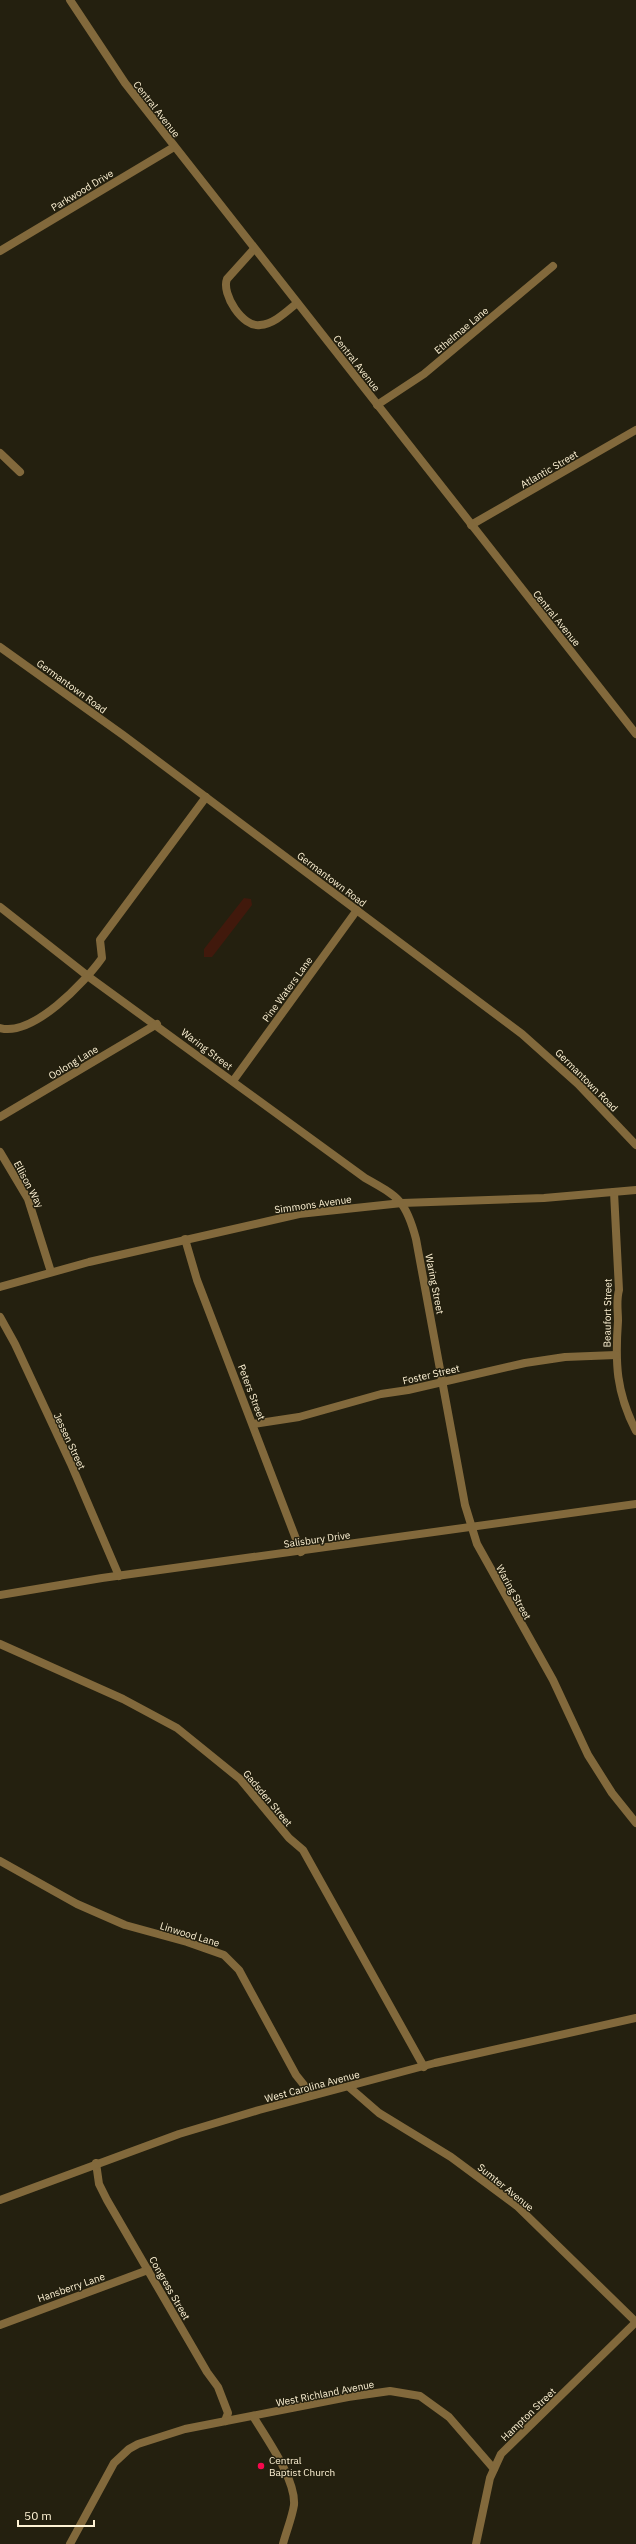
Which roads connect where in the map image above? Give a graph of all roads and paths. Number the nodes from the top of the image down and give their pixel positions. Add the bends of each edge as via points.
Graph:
1 (70, 0) edge
2 (174, 147) junction
3 (254, 249) junction
4 (0, 251) edge
5 (553, 266) dead end
6 (297, 303) junction
7 (376, 405) junction
8 (636, 430) edge
9 (0, 453) edge
10 (20, 472) dead end
11 (471, 525) junction
12 (0, 647) edge
13 (636, 734) edge
14 (206, 797) junction
15 (0, 907) edge
16 (357, 910) junction
17 (89, 977) junction
18 (157, 1024) junction
19 (0, 1028) edge
20 (233, 1080) junction
21 (0, 1117) edge
22 (636, 1145) edge
23 (0, 1152) edge
24 (636, 1190) edge
25 (614, 1192) junction
26 (402, 1203) junction
27 (185, 1239) junction
28 (51, 1272) junction
29 (0, 1288) edge
30 (0, 1317) edge
31 (616, 1355) junction
32 (443, 1381) junction
33 (253, 1424) junction
34 (636, 1431) edge
35 (636, 1504) edge
36 (471, 1527) junction
37 (301, 1552) junction
38 (119, 1576) junction
39 (0, 1595) edge
40 (0, 1644) edge
41 (636, 1823) edge
42 (0, 1861) edge
43 (636, 2018) edge
44 (424, 2067) junction
45 (349, 2087) junction
46 (312, 2095) junction
47 (96, 2163) junction
48 (0, 2200) edge
49 (148, 2270) junction
50 (636, 2322) edge
51 (0, 2325) edge
52 (253, 2416) junction
53 (225, 2421) junction
54 (494, 2470) junction
55 (70, 2544) edge
56 (283, 2544) edge
57 (476, 2544) edge

1 - 2 street, Central Avenue via 125,84
2 - 3 street, Central Avenue
2 - 4 street, Parkwood Drive
3 - 6 street, Central Avenue
3 - 6 street via 227,279 227,297 247,322 261,326 280,317
5 - 7 street, Ethelmae Lane via 424,374
6 - 7 street, Central Avenue
7 - 11 street, Central Avenue
8 - 11 street, Atlantic Street
9 - 10 street
11 - 13 street, Central Avenue
12 - 14 street, Germantown Road
14 - 16 street, Germantown Road
14 - 17 street via 100,940 102,958
15 - 17 street, Waring Street
16 - 20 street, Pine Waters Lane
16 - 22 street, Germantown Road via 542,1050
17 - 18 street, Waring Street
17 - 19 street via 48,1012 27,1024 5,1030
18 - 20 street, Waring Street
18 - 21 street, Oolong Lane
20 - 26 street, Waring Street
23 - 28 street, Ellison Way via 28,1199
24 - 25 street, Simmons Avenue
25 - 26 street, Simmons Avenue via 481,1201
25 - 31 street, Beaufort Street via 619,1290 616,1302
26 - 27 street, Simmons Avenue via 299,1214
26 - 32 street, Waring Street via 416,1239
27 - 28 street, Simmons Avenue
27 - 33 street, Peters Street via 197,1280
28 - 29 street, Simmons Avenue
30 - 38 street, Jessen Street via 16,1344
31 - 32 street, Foster Street via 544,1360
31 - 34 street, Beaufort Street via 622,1396
32 - 33 street, Foster Street via 381,1394 299,1417
32 - 36 street, Waring Street
33 - 37 street, Peters Street
35 - 36 street, Salisbury Drive
36 - 37 street, Salisbury Drive
36 - 41 street, Waring Street via 494,1577 517,1613 588,1755 612,1793
37 - 38 street, Salisbury Drive
38 - 39 street, Salisbury Drive
40 - 44 street, Gadsden Street via 123,1699 177,1728 240,1779 289,1838 303,1850
42 - 46 street, Linwood Lane via 77,1904 125,1925 187,1942 228,1959 239,1970 296,2075
43 - 44 street, West Carolina Avenue
44 - 45 street, West Carolina Avenue
45 - 46 street, West Carolina Avenue
45 - 50 street, Sumter Avenue via 379,2113 464,2166 517,2206
46 - 47 street, West Carolina Avenue via 199,2127
47 - 48 street, West Carolina Avenue
47 - 49 street, Congress Street via 102,2191
49 - 51 street, Hansberry Lane
49 - 53 street, Congress Street via 218,2387 228,2413
50 - 54 street, Hampton Street via 501,2454
52 - 53 street, West Richland Avenue
52 - 54 street, West Richland Avenue via 348,2397 404,2392 420,2396 445,2413
52 - 56 street via 293,2491 294,2505
53 - 55 street, West Richland Avenue via 185,2429 129,2449 109,2471
54 - 57 street, Hampton Street

